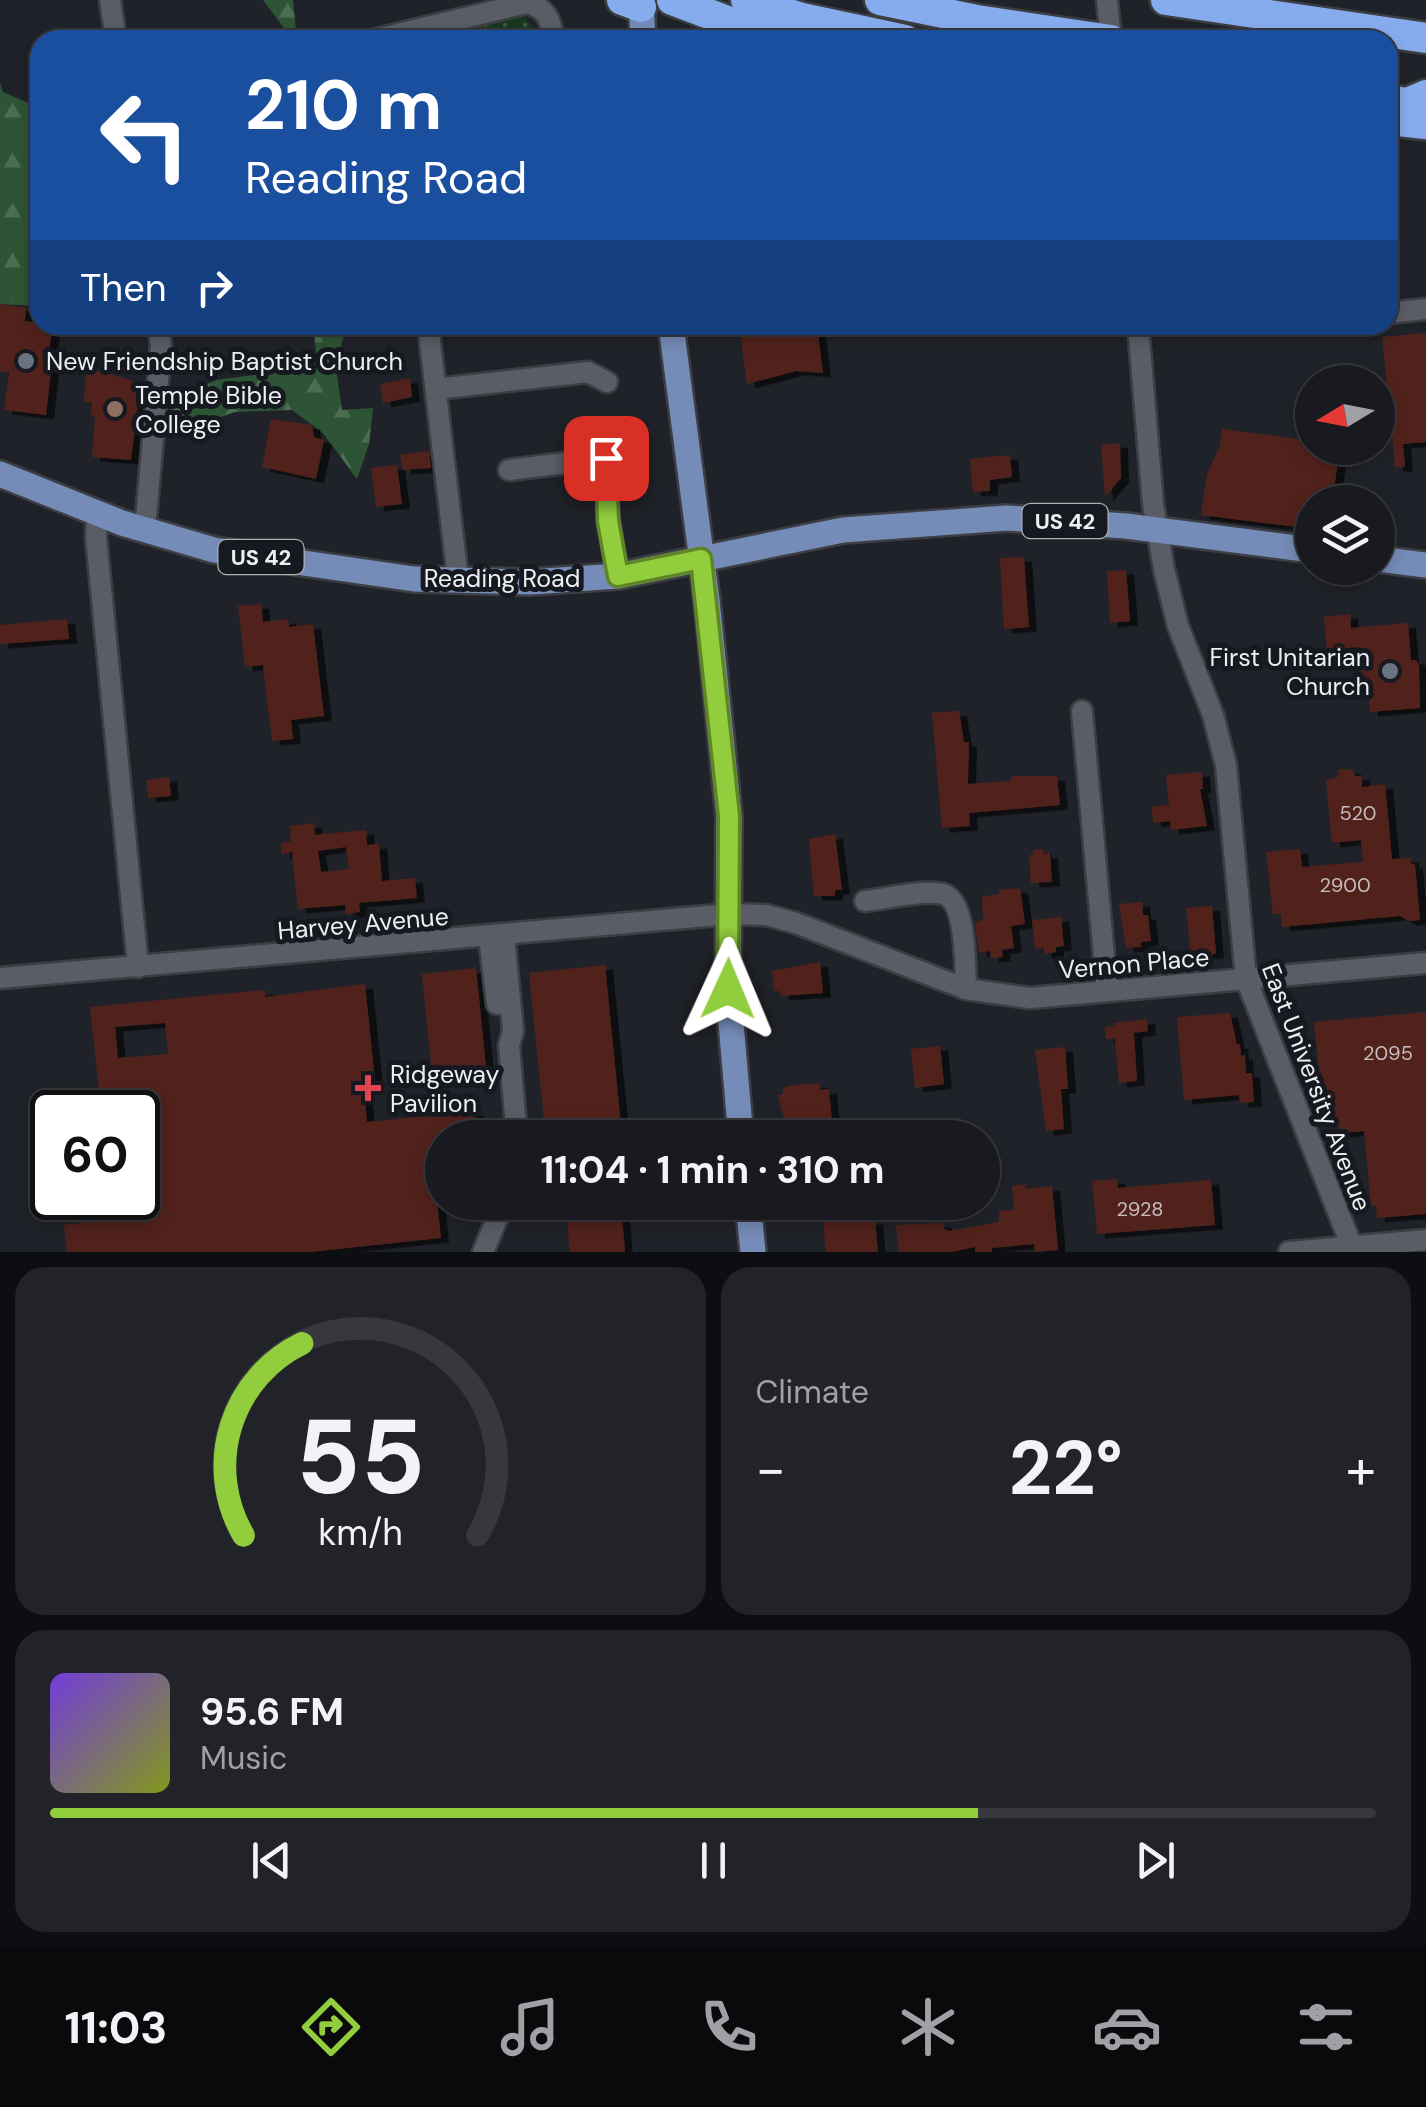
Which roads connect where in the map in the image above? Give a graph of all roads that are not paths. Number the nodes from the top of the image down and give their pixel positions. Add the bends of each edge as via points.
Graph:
1 (110, 0) edge
2 (672, 0) edge
3 (746, 0) edge
4 (880, 0) edge
5 (1107, 0) edge
6 (1166, 0) edge
7 (114, 30) edge
8 (414, 30) edge
9 (551, 30) edge
10 (756, 30) edge
11 (858, 30) edge
12 (1044, 30) edge
13 (1110, 30) edge
14 (1371, 30) edge
15 (1398, 34) edge
16 (1426, 38) edge
17 (1398, 81) edge
18 (1426, 85) edge
19 (1426, 94) edge
20 (1398, 102) edge
21 (1398, 121) edge
22 (1426, 124) edge
23 (1426, 309) edge
24 (1398, 312) edge
25 (160, 335) edge
26 (429, 335) edge
27 (673, 335) edge
28 (1139, 335) edge
29 (607, 382) dead end
30 (436, 390) junction
31 (510, 470) dead end
32 (0, 474) edge
33 (97, 514) junction
34 (1157, 529) junction
35 (145, 530) junction
36 (1295, 548) edge
37 (701, 559) junction
38 (1395, 561) edge
39 (1426, 565) edge
40 (618, 576) junction
41 (458, 580) junction
42 (1082, 711) dead end
43 (864, 901) dead end
44 (730, 914) junction
45 (496, 936) junction
46 (1426, 963) edge
47 (138, 968) junction
48 (0, 978) edge
49 (1246, 978) junction
50 (966, 990) junction
51 (1107, 990) junction
52 (515, 1120) edge
53 (740, 1120) edge
54 (496, 1220) edge
55 (750, 1220) edge
56 (1420, 1244) edge
57 (1353, 1249) edge
58 (483, 1252) edge
59 (753, 1252) edge
60 (1289, 1252) edge

1 - 7 street
2 - 10 highway
3 - 11 highway
4 - 12 highway
5 - 13 street
6 - 14 highway
8 - 9 street via 514,5 538,6
15 - 16 highway
17 - 18 highway
19 - 20 highway
21 - 22 highway
23 - 24 street
25 - 35 street
26 - 30 street
27 - 37 main road
28 - 34 street, East University Avenue
29 - 30 street via 588,372
30 - 41 street
31 - 40 street via 606,458
32 - 33 main road, Reading Road / US 42
33 - 35 main road, Reading Road / US 42
33 - 47 street
34 - 36 main road, Reading Road / US 42
34 - 37 main road, Reading Road / US 42 via 1024,519 936,522 844,530
34 - 49 street, East University Avenue via 1178,626 1222,740
35 - 41 main road, Reading Road / US 42 via 214,550 379,576
37 - 40 main road, Reading Road / US 42
37 - 44 main road via 729,816
38 - 39 main road
40 - 41 main road, Reading Road / US 42
42 - 51 street
43 - 50 street via 940,893 953,900 960,912
44 - 45 street, Harvey Avenue
44 - 50 street, Vernon Place via 786,920
44 - 53 main road via 728,989
45 - 47 street, Harvey Avenue
45 - 52 street via 500,1030 509,1045
46 - 49 street, Vernon Place
47 - 48 street, Harvey Avenue
49 - 51 street, Vernon Place
49 - 57 street, East University Avenue
50 - 51 street, Vernon Place via 1030,998
54 - 58 street
55 - 59 main road
56 - 57 street
57 - 60 street

